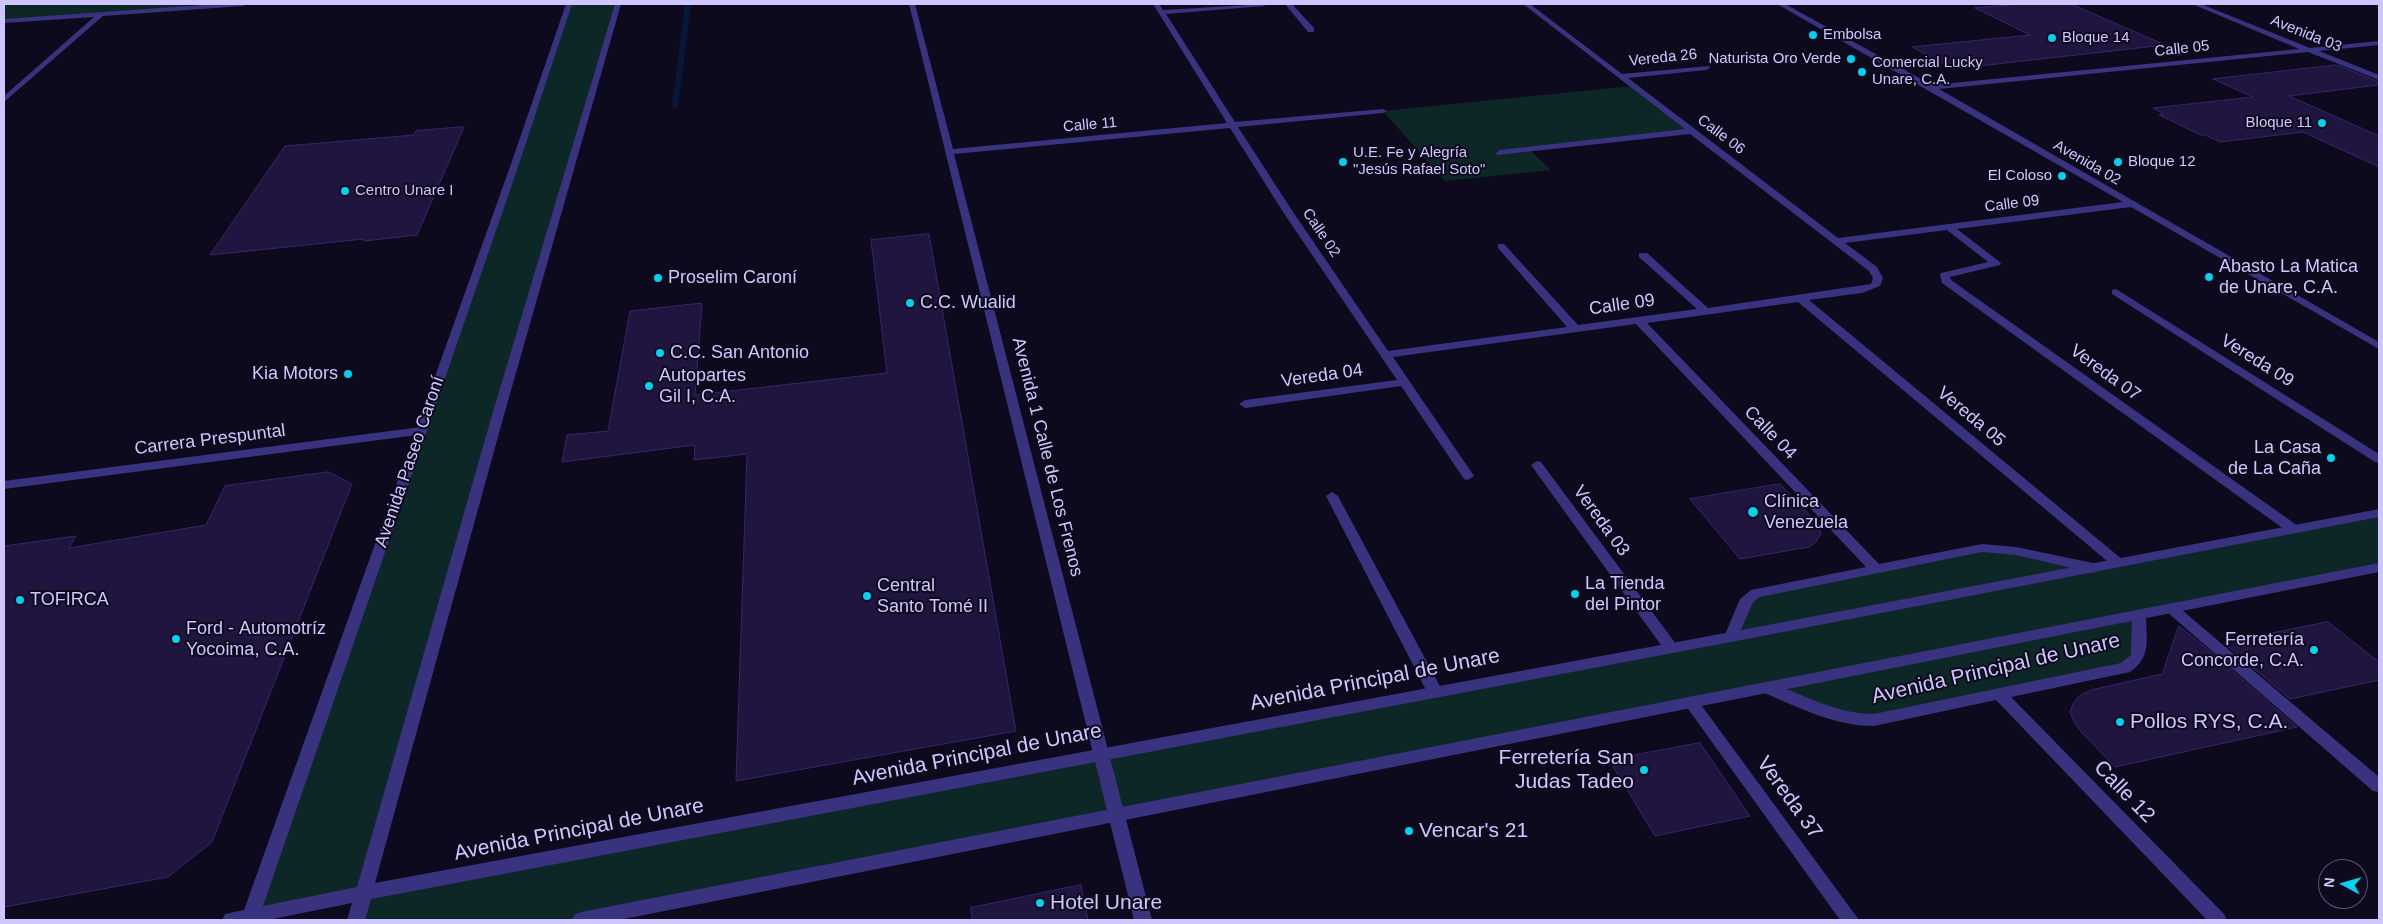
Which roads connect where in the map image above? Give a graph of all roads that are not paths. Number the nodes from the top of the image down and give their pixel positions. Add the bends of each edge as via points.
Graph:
1 (243, 4) edge
2 (569, 4) edge
3 (618, 4) edge
4 (912, 4) edge
5 (1264, 4) edge
6 (1288, 4) edge
7 (1526, 4) edge
8 (1780, 4) edge
9 (2195, 4) edge
10 (1159, 8) edge
11 (101, 14) junction
12 (4, 21) edge
13 (1311, 30) dead end
14 (2379, 43) edge
15 (2309, 50) junction
16 (1706, 68) dead end
17 (1622, 76) junction
18 (2379, 78) edge
19 (1927, 88) junction
20 (4, 100) edge
21 (1383, 111) dead end
22 (1233, 125) junction
23 (1692, 131) junction
24 (950, 152) junction
25 (1500, 153) dead end
26 (2131, 204) junction
27 (1949, 228) junction
28 (1836, 241) junction
29 (1501, 246) dead end
30 (1643, 255) dead end
31 (1862, 290) joint
32 (2116, 292) dead end
33 (1801, 298) junction
34 (1705, 311) junction
35 (1638, 320) junction
36 (1575, 329) junction
37 (2379, 346) edge
38 (1385, 354) junction
39 (1404, 382) junction
40 (1245, 404) dead end
41 (421, 431) junction
42 (2379, 459) edge
43 (1537, 465) dead end
44 (1468, 476) dead end
45 (4, 485) edge
46 (1332, 496) dead end
47 (2379, 513) edge
48 (2293, 530) junction
49 (2118, 563) junction
50 (2379, 566) edge
51 (2093, 568) junction
52 (1876, 569) junction
53 (2170, 608) junction
54 (2139, 615) junction
55 (1731, 637) junction
56 (1670, 648) junction
57 (1766, 688) junction
58 (1435, 692) junction
59 (1999, 694) junction
60 (1691, 702) junction
61 (1102, 754) junction
62 (2379, 786) edge
63 (1116, 814) junction
64 (363, 893) junction
65 (250, 918) edge
66 (232, 920) edge
67 (356, 920) edge
68 (581, 920) edge
69 (1143, 920) edge
70 (1850, 920) edge
71 (2218, 920) edge

1 - 11 street
2 - 41 street, Avenida Paseo Caroní
3 - 64 street
4 - 24 street, Avenida 1 Calle de Los Frenos
5 - 10 street
6 - 13 street
7 - 17 street, Calle 06
8 - 19 street, Avenida 02
9 - 15 street, Avenida 03
10 - 22 street, Calle 02
11 - 12 street
11 - 20 street
14 - 15 street, Calle 05
15 - 18 street, Avenida 03
15 - 19 street, Calle 05
16 - 17 street, Vereda 26
17 - 23 street, Calle 06
19 - 26 street, Avenida 02
21 - 22 street, Calle 11
22 - 24 street, Calle 11
22 - 38 street, Calle 02
23 - 25 street
23 - 28 street, Calle 06
24 - 61 street, Avenida 1 Calle de Los Frenos
26 - 27 street, Calle 09
26 - 37 street, Avenida 02
27 - 28 street, Calle 09
27 - 48 street, Vereda 07 via 1994,260 1994,264 1945,275 1946,281
28 - 31 street, Calle 06 via 1873,269 1878,278 1875,286
29 - 36 street
30 - 34 street
31 - 33 street, Calle 09
32 - 42 street, Vereda 09
33 - 34 street, Calle 09
33 - 49 street, Vereda 05
34 - 35 street, Calle 09
35 - 36 street, Calle 09
35 - 52 street, Calle 04
36 - 38 street, Calle 09
38 - 39 street, Calle 02
39 - 40 street, Vereda 04
39 - 44 street, Calle 02
41 - 45 street, Carrera Prespuntal
41 - 65 street, Avenida Paseo Caroní
43 - 56 street, Vereda 03
46 - 58 street
47 - 48 street, Avenida Principal de Unare
48 - 49 street, Avenida Principal de Unare
49 - 51 street, Avenida Principal de Unare
50 - 53 street, Avenida Principal de Unare
51 - 52 street, Avenida Principal de Unare via 2016,551 1982,548
51 - 55 street, Avenida Principal de Unare
52 - 55 street, Avenida Principal de Unare via 1756,593 1747,599
53 - 54 street, Avenida Principal de Unare
53 - 62 street
54 - 57 street, Avenida Principal de Unare
54 - 59 street, Avenida Principal de Unare via 2138,654 2135,661 2125,668
55 - 56 street, Avenida Principal de Unare
56 - 58 street, Avenida Principal de Unare
57 - 59 street, Avenida Principal de Unare via 1860,722
57 - 60 street, Avenida Principal de Unare
58 - 61 street, Avenida Principal de Unare
59 - 71 street, Calle 12
60 - 63 street, Avenida Principal de Unare
60 - 70 street, Vereda 37
61 - 63 street, Avenida 1 Calle de Los Frenos
61 - 64 street, Avenida Principal de Unare
63 - 68 street, Avenida Principal de Unare
63 - 69 street, Avenida 1 Calle de Los Frenos
64 - 65 street, Avenida Principal de Unare
64 - 67 street
65 - 66 street, Avenida Principal de Unare

